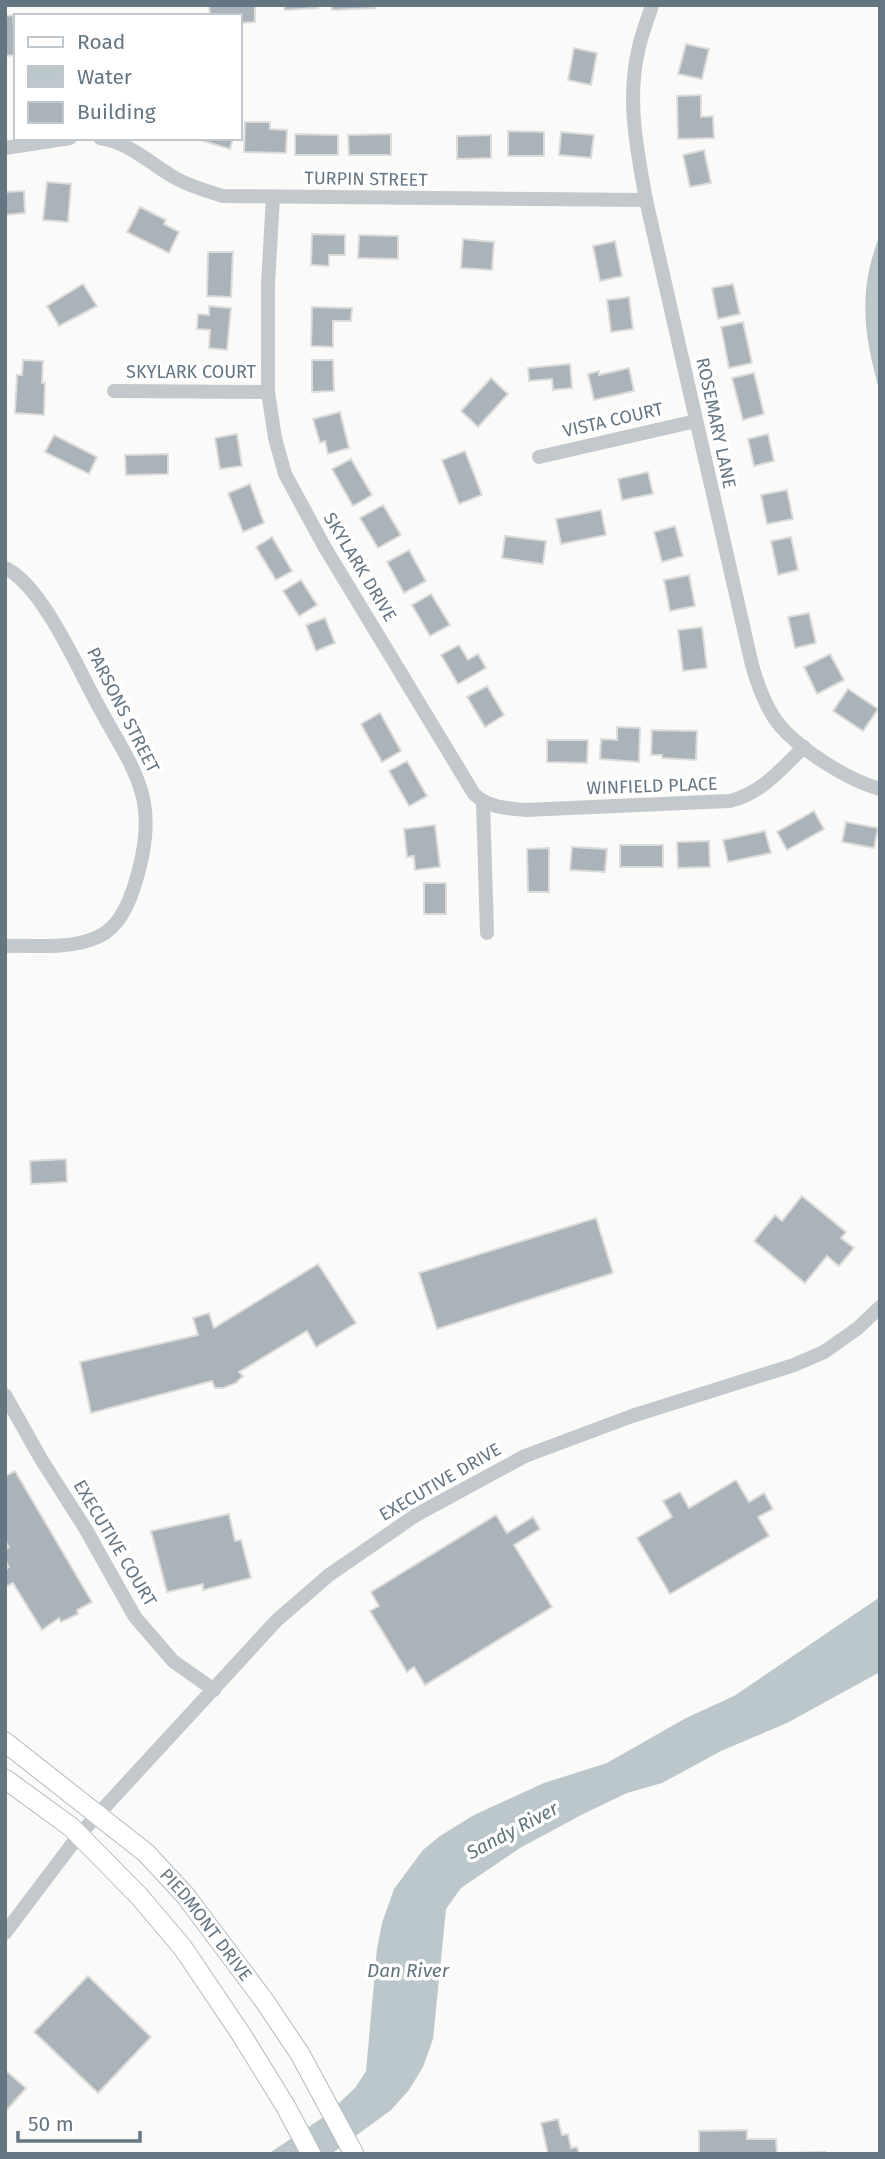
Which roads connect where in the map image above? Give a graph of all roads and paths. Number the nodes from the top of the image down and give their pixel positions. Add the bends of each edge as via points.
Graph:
1 (652, 5) edge
2 (57, 140) edge
3 (106, 140) edge
4 (5, 148) edge
5 (273, 197) junction
6 (646, 200) junction
7 (114, 391) dead end
8 (268, 392) junction
9 (696, 421) junction
10 (539, 457) dead end
11 (5, 568) edge
12 (804, 747) junction
13 (880, 789) edge
14 (483, 803) junction
15 (487, 933) dead end
16 (5, 946) edge
17 (880, 1307) edge
18 (5, 1395) edge
19 (214, 1690) junction
20 (5, 1742) edge
21 (5, 1779) edge
22 (100, 1815) junction
23 (79, 1835) junction
24 (5, 1933) edge
25 (311, 2154) edge
26 (354, 2154) edge

1 - 6 street, ROSEMARY LANE via 639,46 632,107
2 - 4 street
3 - 5 street, TURPIN STREET via 197,188 223,195
5 - 6 street, TURPIN STREET
5 - 8 street, SKYLARK DRIVE
6 - 9 street, ROSEMARY LANE
7 - 8 street, SKYLARK COURT
8 - 14 street, SKYLARK DRIVE via 275,438 297,498 452,760
9 - 10 street, VISTA COURT
9 - 12 street, ROSEMARY LANE via 758,687 774,718
11 - 16 street, PARSONS STREET via 25,580 70,650 134,768 147,818 127,907 107,932 77,944
12 - 13 street, ROSEMARY LANE via 853,780
12 - 14 street, WINFIELD PLACE via 761,788 730,802 545,810
14 - 15 street
17 - 19 street, EXECUTIVE DRIVE via 824,1352 794,1366 551,1445 416,1515 308,1591
18 - 19 street, EXECUTIVE COURT via 135,1617 173,1661
19 - 22 street, EXECUTIVE DRIVE
20 - 22 main road, PIEDMONT DRIVE
21 - 23 main road, PIEDMONT DRIVE
22 - 23 street, EXECUTIVE DRIVE
22 - 26 main road, PIEDMONT DRIVE via 146,1853 185,1895 263,1999 300,2054
23 - 24 street, EXECUTIVE DRIVE
23 - 25 main road, PIEDMONT DRIVE via 184,1948

